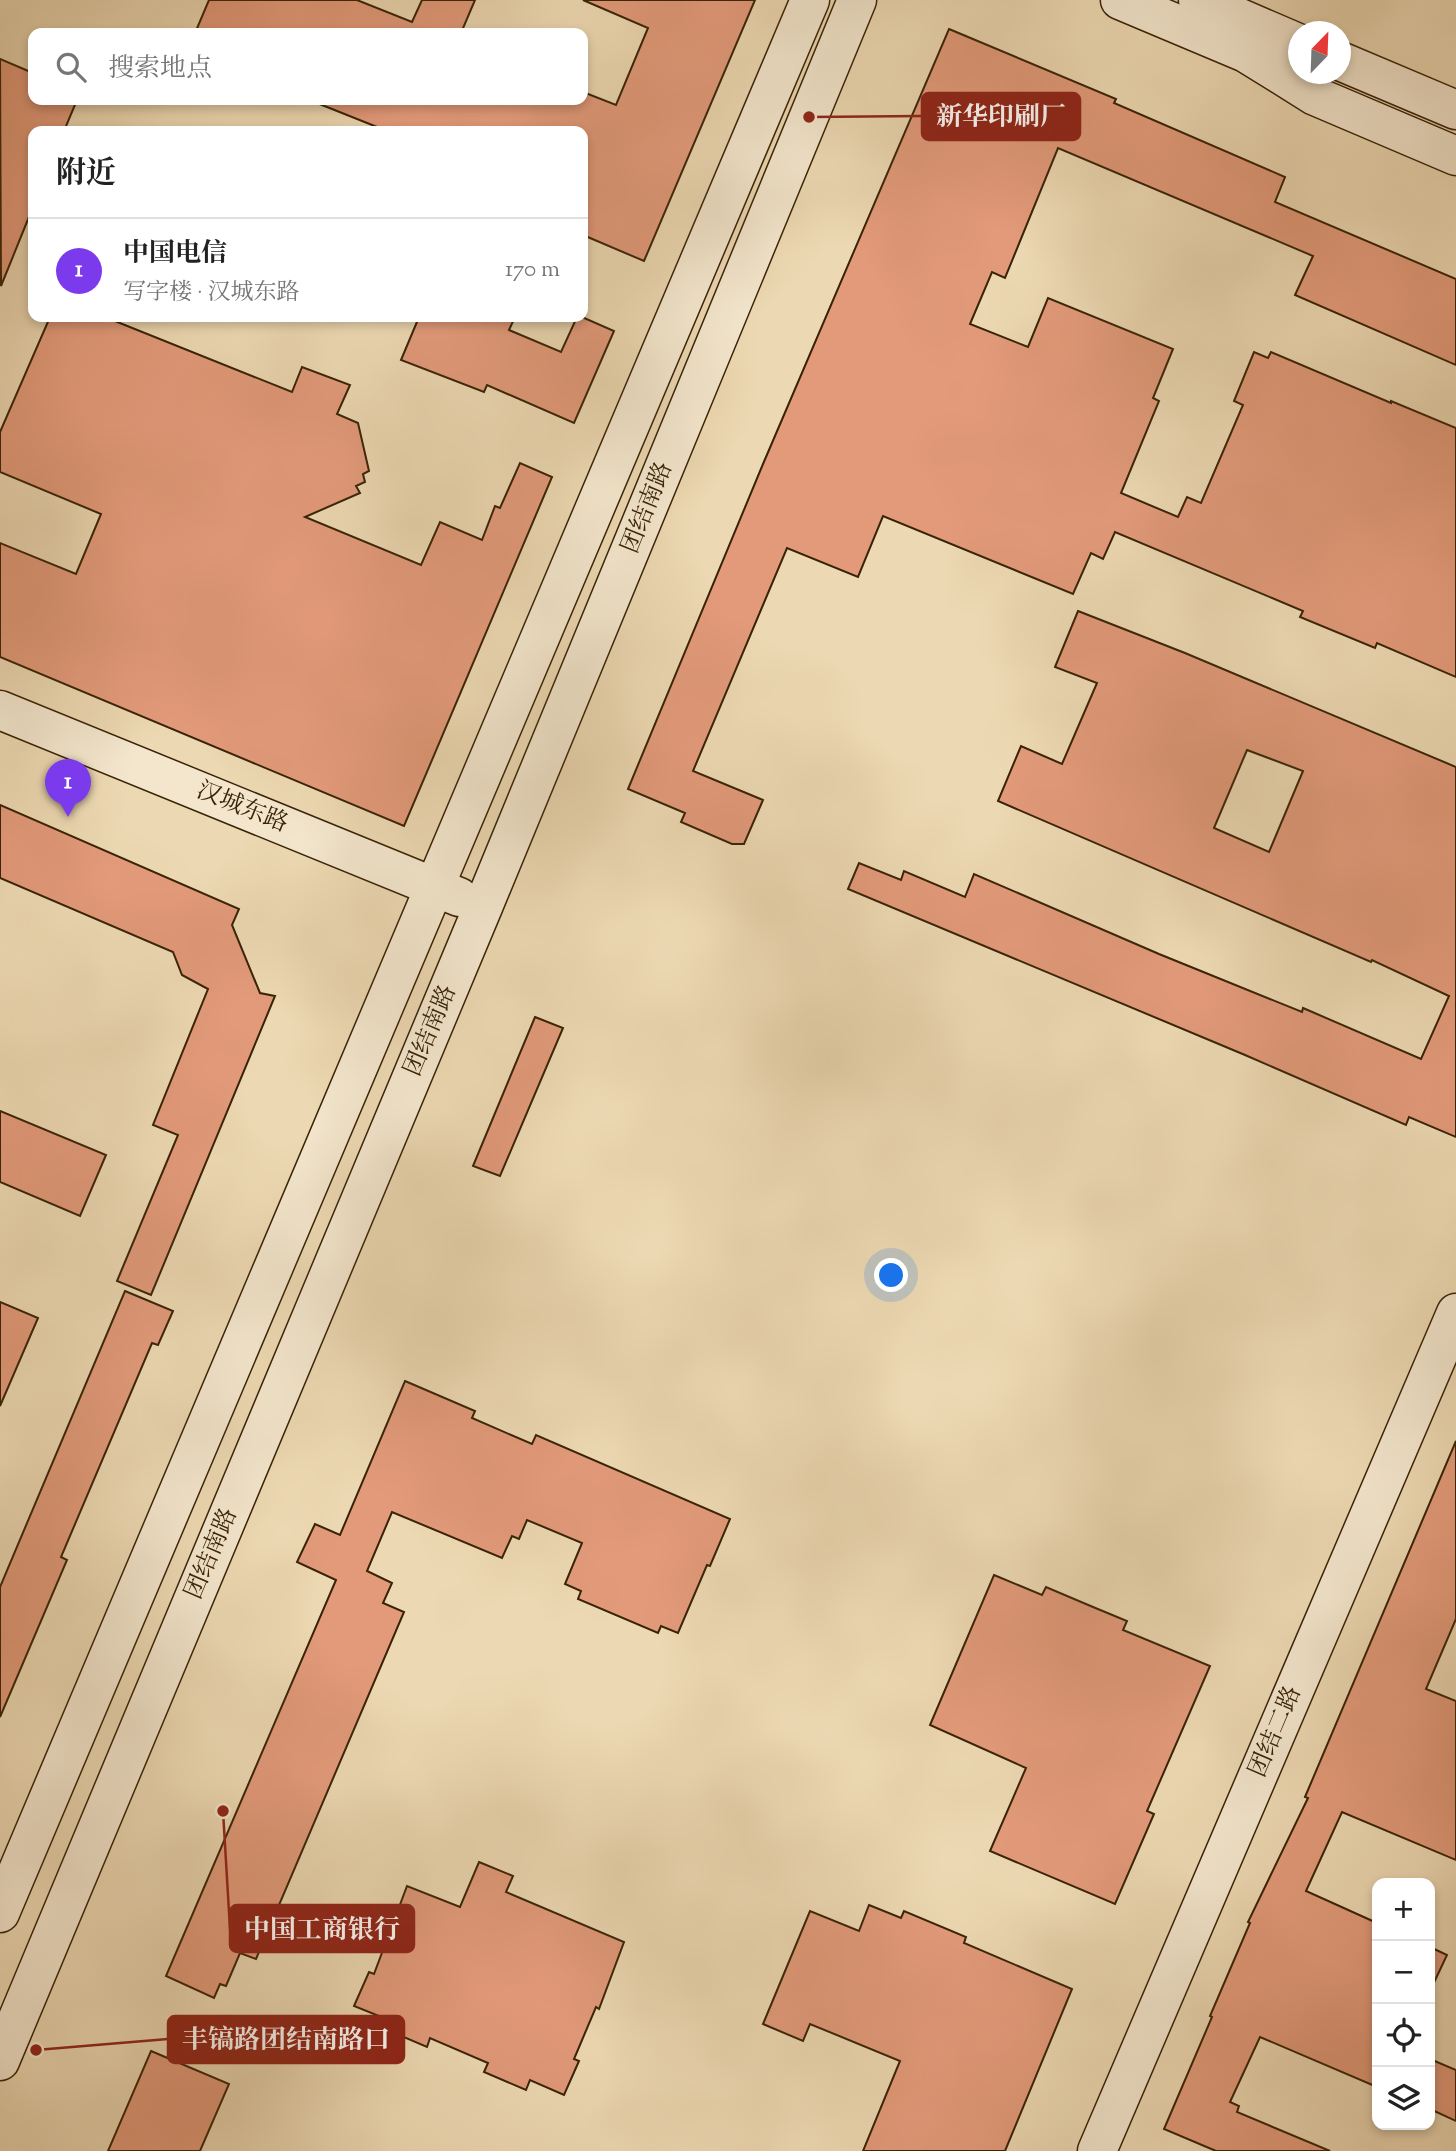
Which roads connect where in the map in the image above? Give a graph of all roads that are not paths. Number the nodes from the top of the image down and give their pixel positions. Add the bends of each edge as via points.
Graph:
1 (810, 0) edge
2 (857, 0) edge
3 (1120, 0) edge
4 (1198, 0) edge
5 (1257, 26) edge
6 (1288, 39) edge
7 (1351, 66) edge
8 (1456, 110) edge
9 (1456, 156) edge
10 (0, 710) edge
11 (435, 887) junction
12 (484, 907) junction
13 (1456, 1313) edge
14 (0, 1913) edge
15 (0, 2060) edge
16 (1097, 2151) edge

1 - 11 street, 团结南路
2 - 12 street, 团结南路
3 - 5 street
4 - 5 street
5 - 6 street
5 - 9 street via 1315,96
7 - 8 street
10 - 11 street, 汉城东路
11 - 12 street, 汉城东路
11 - 14 street, 团结南路
12 - 15 street, 团结南路
13 - 16 street, 团结二路

